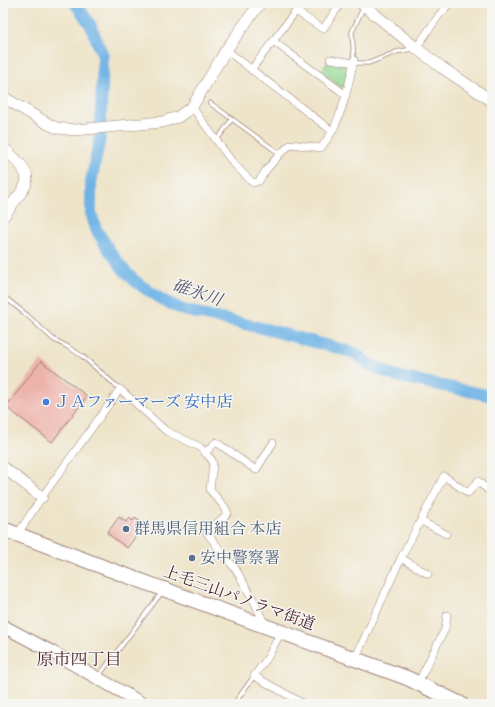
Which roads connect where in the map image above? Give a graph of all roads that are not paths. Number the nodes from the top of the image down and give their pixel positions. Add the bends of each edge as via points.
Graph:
1 (260, 3) edge
2 (341, 3) edge
3 (450, 3) edge
4 (362, 4) edge
5 (273, 41) junction
6 (416, 48) junction
7 (226, 50) junction
8 (330, 59) dead end
9 (354, 61) junction
10 (252, 70) junction
11 (346, 95) junction
12 (3, 97) edge
13 (492, 101) edge
14 (210, 103) dead end
15 (192, 107) junction
16 (232, 119) junction
17 (332, 131) junction
18 (217, 140) junction
19 (3, 147) edge
20 (280, 154) junction
21 (3, 218) edge
22 (3, 296) edge
23 (120, 389) junction
24 (273, 443) dead end
25 (205, 453) junction
26 (3, 467) edge
27 (492, 494) edge
28 (42, 496) junction
29 (421, 521) junction
30 (3, 529) edge
31 (446, 534) dead end
32 (17, 535) junction
33 (401, 558) junction
34 (428, 574) dead end
35 (164, 589) junction
36 (447, 615) dead end
37 (3, 626) edge
38 (265, 626) junction
39 (281, 632) junction
40 (355, 659) junction
41 (254, 676) junction
42 (97, 678) junction
43 (418, 683) junction
44 (143, 704) edge
45 (234, 704) edge
46 (304, 704) edge
47 (461, 704) edge

1 - 7 street
2 - 5 street via 323,29 296,11
3 - 6 street
4 - 6 street
4 - 9 lane via 352,32
5 - 10 street
5 - 11 street
6 - 9 lane via 396,52 369,63
6 - 13 street
7 - 10 street
7 - 15 street
8 - 9 street
9 - 11 street
10 - 17 street
11 - 17 street
12 - 15 street via 50,126 75,130 162,122 178,117
14 - 16 lane
15 - 18 street
16 - 18 lane
16 - 20 lane
17 - 20 street via 320,148 291,144
18 - 20 street via 233,163 253,183 259,181
19 - 21 street via 21,165 26,176 26,184
22 - 23 lane via 53,339 82,356
23 - 25 street via 166,431 200,447
23 - 28 street
24 - 25 street via 256,470 216,442
25 - 38 street via 213,464 210,490 228,513 207,533 236,570
26 - 28 street
27 - 29 street via 478,481 468,492 444,476
28 - 32 street
29 - 31 street
29 - 33 street
30 - 32 highway, 上毛三山パノラマ街道
32 - 35 highway, 上毛三山パノラマ街道
33 - 34 street
33 - 40 street
35 - 38 highway, 上毛三山パノラマ街道
35 - 42 lane
36 - 43 street via 445,629
37 - 42 main road
38 - 39 highway, 上毛三山パノラマ街道
39 - 40 highway, 上毛三山パノラマ街道
39 - 41 street
40 - 43 highway, 上毛三山パノラマ街道
41 - 45 lane
41 - 46 street
42 - 44 main road
43 - 47 highway, 上毛三山パノラマ街道

